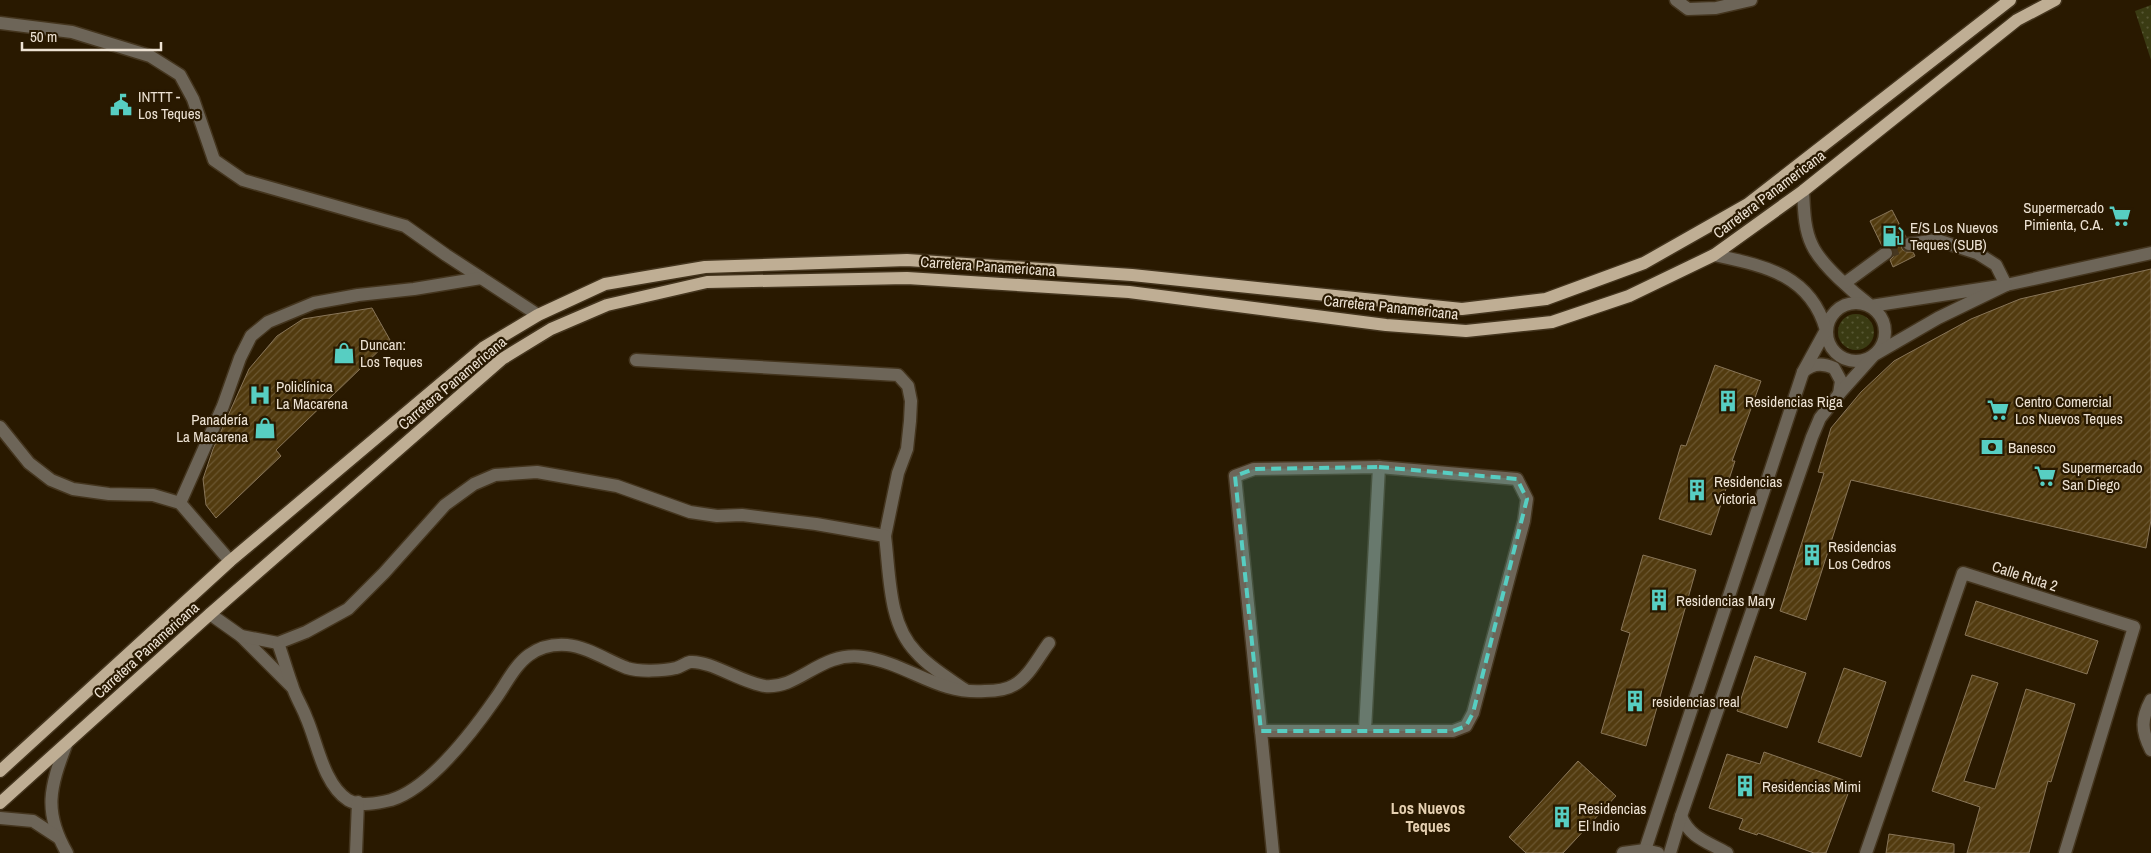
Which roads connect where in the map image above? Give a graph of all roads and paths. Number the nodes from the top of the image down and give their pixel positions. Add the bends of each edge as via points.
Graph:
1 (1676, 0) edge
2 (1751, 0) edge
3 (2010, 0) edge
4 (2055, 0) edge
5 (0, 23) edge
6 (1803, 191) junction
7 (1909, 244) tunnel mouth
8 (1886, 253) tunnel mouth
9 (2151, 253) edge
10 (1714, 255) junction
11 (481, 278) junction
12 (1845, 283) junction
13 (2006, 285) junction
14 (1871, 306) junction
15 (538, 315) junction
16 (1826, 330) junction
17 (1874, 355) junction
18 (636, 360) dead end
19 (1803, 372) junction
20 (1839, 394) junction
21 (0, 427) edge
22 (1380, 467) junction
23 (180, 503) junction
24 (885, 536) junction
25 (230, 561) junction
26 (210, 614) junction
27 (241, 636) junction
28 (278, 643) junction
29 (1049, 643) dead end
30 (292, 687) junction
31 (968, 692) junction
32 (2151, 700) edge
33 (1365, 730) junction
34 (1261, 731) junction
35 (66, 745) junction
36 (2151, 750) edge
37 (0, 771) edge
38 (0, 802) edge
39 (358, 802) junction
40 (1681, 816) junction
41 (0, 818) edge
42 (59, 838) junction
43 (1645, 850) junction
44 (68, 853) edge
45 (356, 853) edge
46 (1274, 853) edge
47 (1623, 853) edge
48 (1658, 853) edge
49 (1670, 853) edge
50 (1727, 853) edge
51 (1866, 853) edge
52 (2065, 853) edge

1 - 2 street via 1688,9 1716,8
3 - 15 main road, Carretera Panamericana via 1748,204 1644,263 1546,299 1462,309 1132,275 907,260 705,268 604,284
4 - 6 main road, Carretera Panamericana via 2017,20
5 - 11 street via 72,32 150,56 180,75 193,99 214,160 243,180 405,226
6 - 10 main road, Carretera Panamericana
6 - 12 street via 1812,245
7 - 13 street via 1937,240 1977,253 1996,265
8 - 12 street
9 - 13 street
10 - 16 street via 1759,265 1791,279 1811,297
10 - 26 main road, Carretera Panamericana via 1629,296 1552,322 1466,331 1386,325 1129,292 907,278 706,282 607,305 551,329 502,358
11 - 15 street
11 - 23 street via 314,303 268,322 252,336 244,351
12 - 14 street
13 - 14 street
13 - 17 street via 1938,318
14 - 16 street via 1862,303 1842,306 1834,312
14 - 17 street via 1884,321 1886,330 1881,348
15 - 25 main road, Carretera Panamericana via 483,348
16 - 17 street via 1829,344 1839,356 1857,361
16 - 19 street
17 - 20 street
18 - 24 street via 898,376 908,386 910,421 907,449 898,474
19 - 20 street via 1813,365 1834,368 1841,381
19 - 43 street
20 - 40 street via 1820,418 1812,437
21 - 23 street via 29,463 50,480 73,490 154,495
22 - 33 street
22 - 33 street via 1517,479 1527,499 1473,713 1466,726 1453,731
22 - 34 street via 1254,469 1235,476
23 - 25 street
24 - 28 street via 816,524 690,512 595,481 537,472 495,475 474,484 445,505 348,609
24 - 31 street via 895,617 905,639 916,653
25 - 37 main road, Carretera Panamericana
26 - 27 street
26 - 35 main road, Carretera Panamericana
27 - 28 street
27 - 30 street
28 - 30 street
29 - 31 street via 1014,685
30 - 39 street via 323,765 349,800
31 - 39 street via 940,686 905,670 862,657 826,661 791,682 768,686 748,683 690,662 676,668 629,669 569,645 550,645 529,655 515,670 463,743 435,771 402,796 374,805
32 - 36 street via 2144,714 2143,732
33 - 34 street
34 - 46 street
35 - 38 main road, Carretera Panamericana
35 - 42 street via 53,779 50,808
39 - 45 street
40 - 49 street
40 - 50 street via 1685,825 1706,844
41 - 42 street via 33,820
42 - 44 street
43 - 47 street
43 - 48 street
51 - 52 street, Calle Ruta 2 via 1964,573 2134,628

